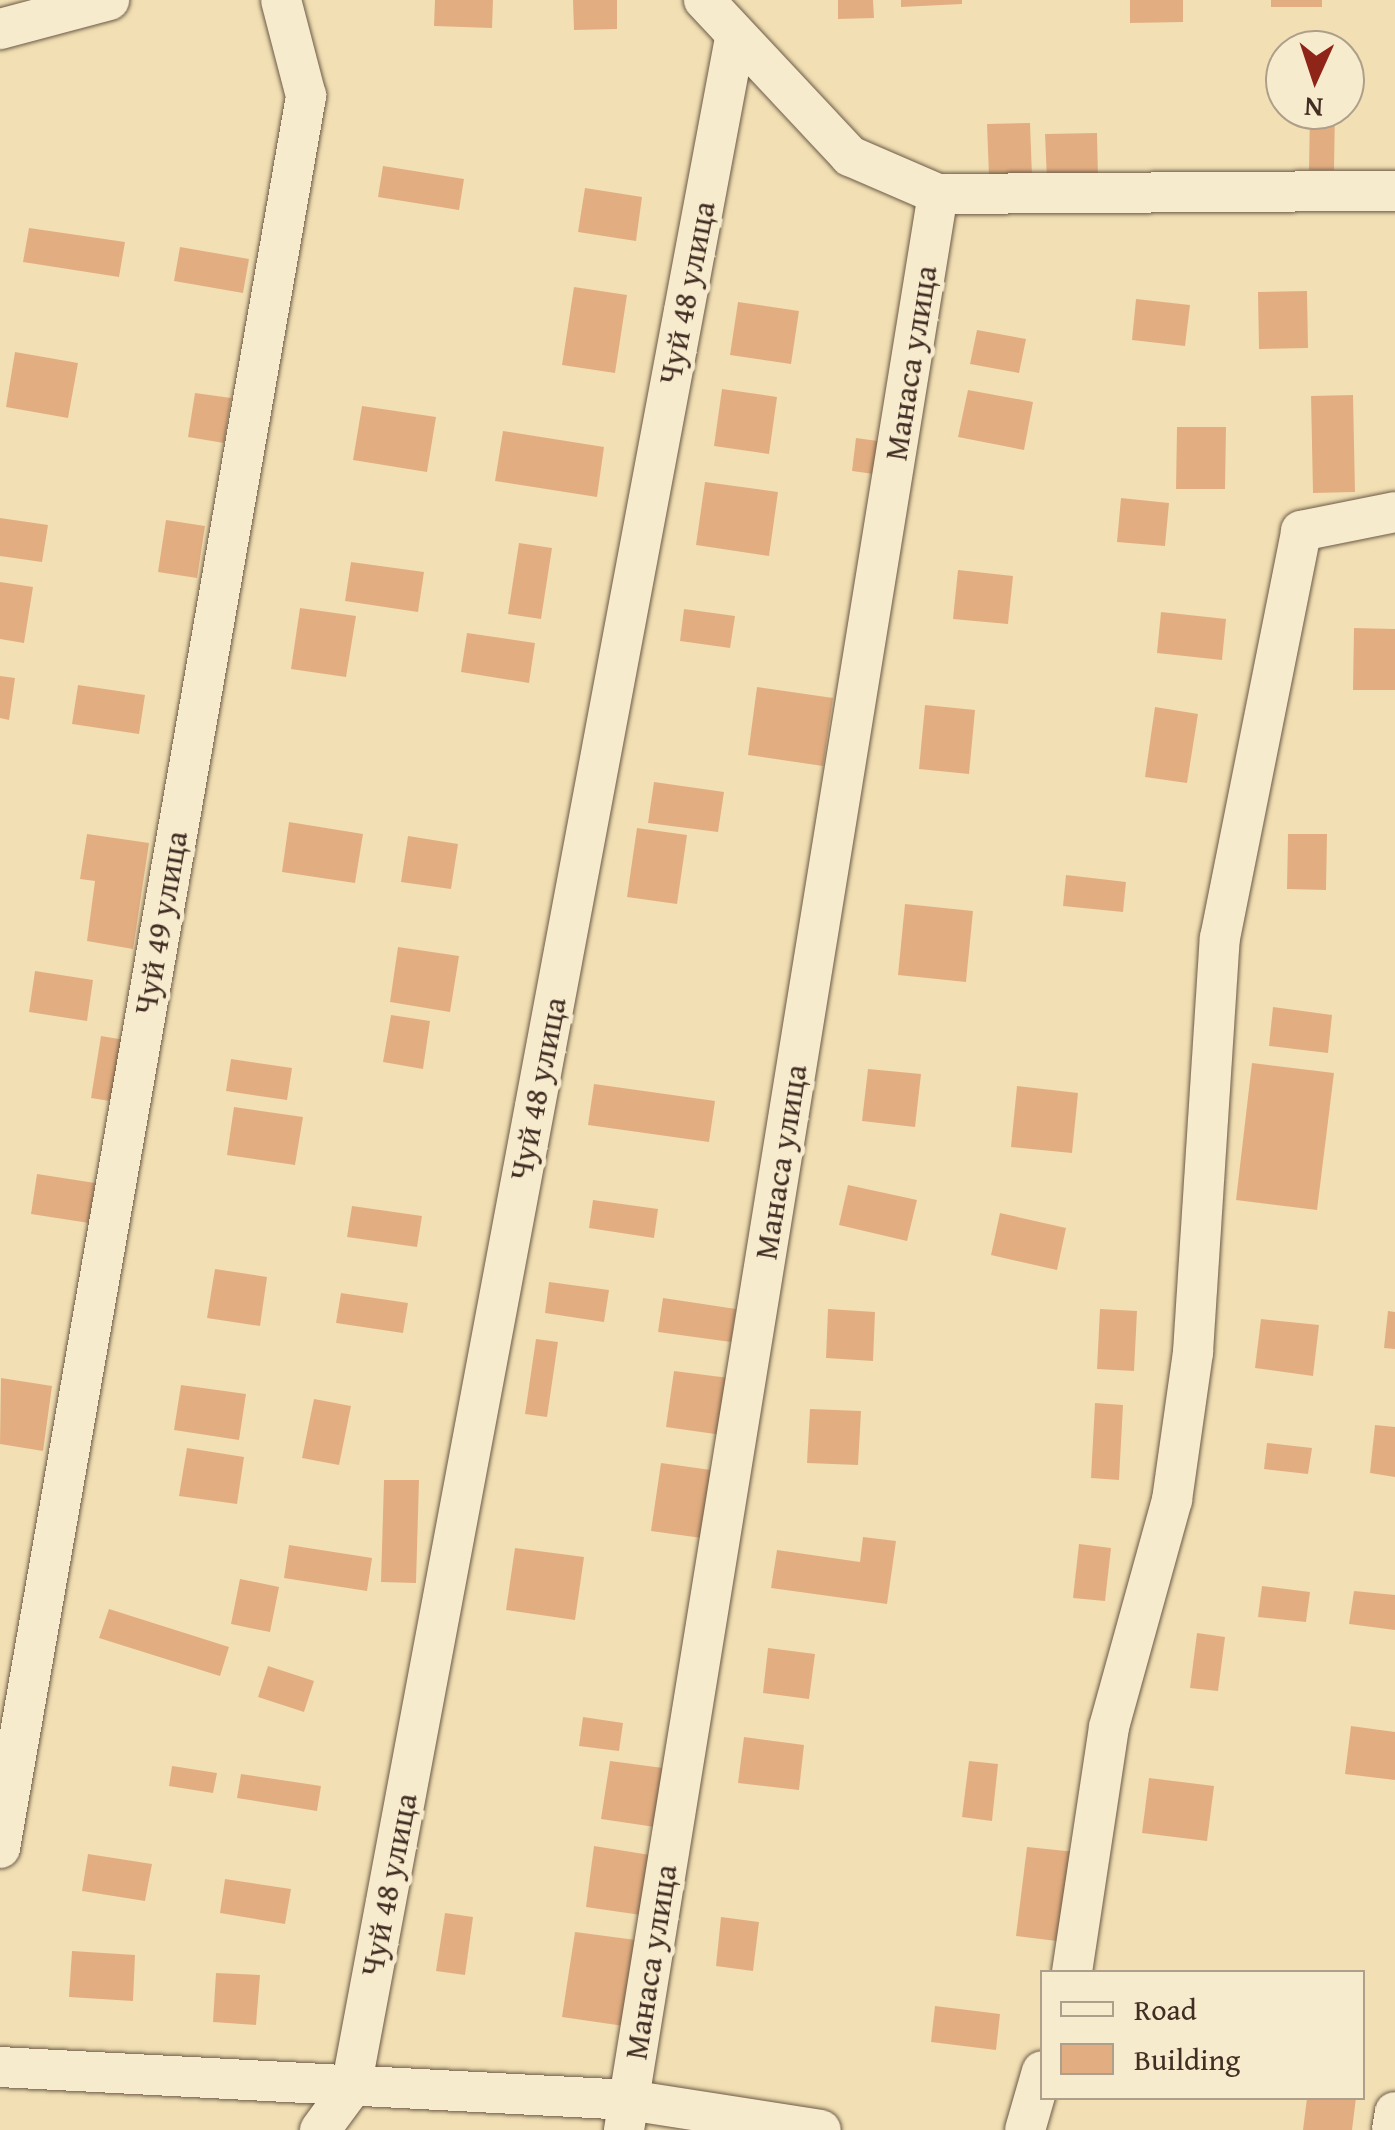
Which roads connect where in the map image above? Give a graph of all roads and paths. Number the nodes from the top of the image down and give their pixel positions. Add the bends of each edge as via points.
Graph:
1 (109, 0) edge
2 (281, 0) edge
3 (704, 0) edge
4 (1, 35) edge
5 (735, 39) junction
6 (1395, 191) edge
7 (938, 194) junction
8 (1395, 512) edge
9 (0, 1848) edge
10 (1072, 1970) edge
11 (0, 2067) edge
12 (1040, 2078) edge
13 (351, 2088) junction
14 (1395, 2112) edge
15 (626, 2115) edge
16 (320, 2130) edge
17 (821, 2130) edge
18 (1025, 2130) edge
19 (1392, 2130) edge

1 - 4 street
2 - 9 street, Чуй 49 улица via 306,96
3 - 5 street
5 - 7 street via 850,156
5 - 13 street, Чуй 48 улица
6 - 7 street
7 - 15 street, Манаса улица
8 - 10 street via 1301,531 1296,550 1220,938 1193,1352 1172,1500 1109,1727
11 - 13 street
12 - 18 street
13 - 15 street
13 - 16 street, Чуй 48 улица
14 - 19 street
15 - 17 street

